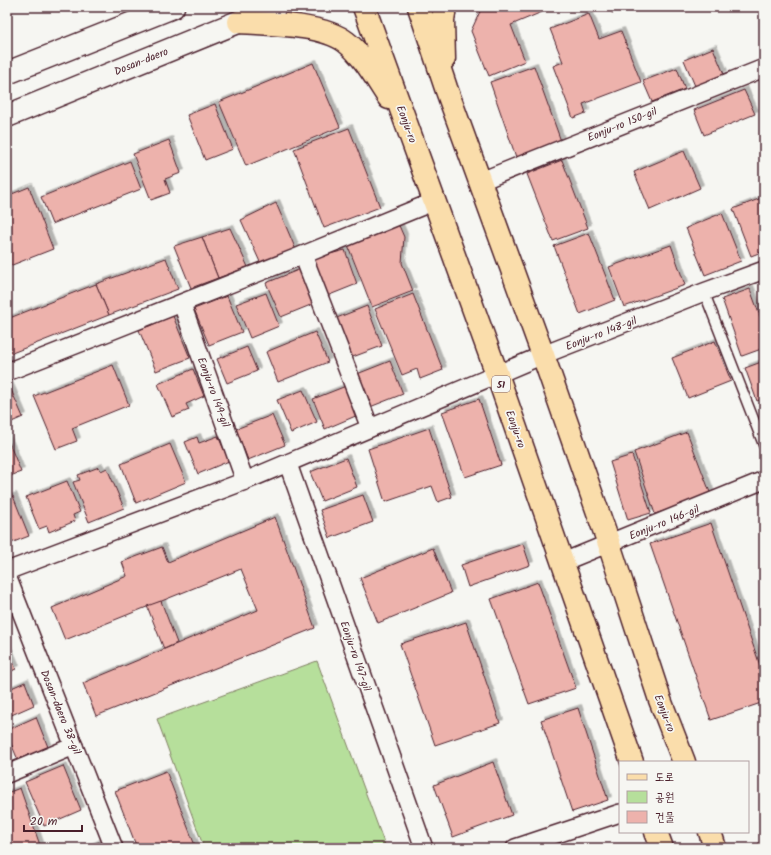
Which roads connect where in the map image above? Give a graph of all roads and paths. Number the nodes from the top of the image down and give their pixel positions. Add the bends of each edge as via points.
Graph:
1 (173, 7) edge
2 (275, 7) edge
3 (364, 7) edge
4 (419, 7) edge
5 (445, 7) edge
6 (239, 22) junction
7 (764, 68) edge
8 (7, 73) edge
9 (446, 88) junction
10 (7, 116) edge
11 (406, 121) junction
12 (481, 181) junction
13 (435, 201) junction
14 (303, 255) junction
15 (764, 270) edge
16 (704, 292) junction
17 (182, 304) junction
18 (543, 355) junction
19 (7, 372) edge
20 (497, 374) junction
21 (370, 428) junction
22 (764, 446) edge
23 (288, 464) junction
24 (764, 480) edge
25 (245, 481) junction
26 (609, 544) junction
27 (563, 562) junction
28 (7, 571) edge
29 (7, 576) edge
30 (74, 746) junction
31 (632, 761) edge
32 (684, 761) edge
33 (7, 774) edge
34 (619, 813) edge
35 (656, 833) edge
36 (710, 833) edge
37 (114, 848) edge
38 (424, 848) edge
39 (515, 848) edge
40 (662, 848) edge
41 (715, 848) edge

1 - 8 main road
2 - 6 main road, Dosan-daero
3 - 11 main road, Eonju-ro / 51
4 - 9 main road, Eonju-ro
5 - 9 main road via 443,41
6 - 10 main road, Dosan-daero
6 - 11 main road via 294,26 325,32 346,42 358,54
7 - 12 street, Eonju-ro 150-gil
9 - 12 main road, Eonju-ro
11 - 13 main road, Eonju-ro / 51
12 - 18 main road, Eonju-ro
13 - 14 street
13 - 20 main road, Eonju-ro / 51
14 - 17 street
14 - 21 street
15 - 16 street, Eonju-ro 148-gil
16 - 18 street, Eonju-ro 148-gil
16 - 22 lane
17 - 19 street
17 - 25 street, Eonju-ro 149-gil
18 - 20 street, Eonju-ro 148-gil
18 - 26 main road, Eonju-ro
20 - 21 street
20 - 27 main road, Eonju-ro / 51
21 - 23 street
23 - 25 street
23 - 38 street, Eonju-ro 147-gil
24 - 26 street, Eonju-ro 146-gil
25 - 28 street
26 - 27 street, Eonju-ro 146-gil
26 - 32 main road, Eonju-ro via 660,700
27 - 31 main road, Eonju-ro / 51
29 - 30 street, Dosan-daero 38-gil
30 - 33 street
30 - 37 street, Dosan-daero 38-gil
34 - 39 street
35 - 40 main road
36 - 41 main road

